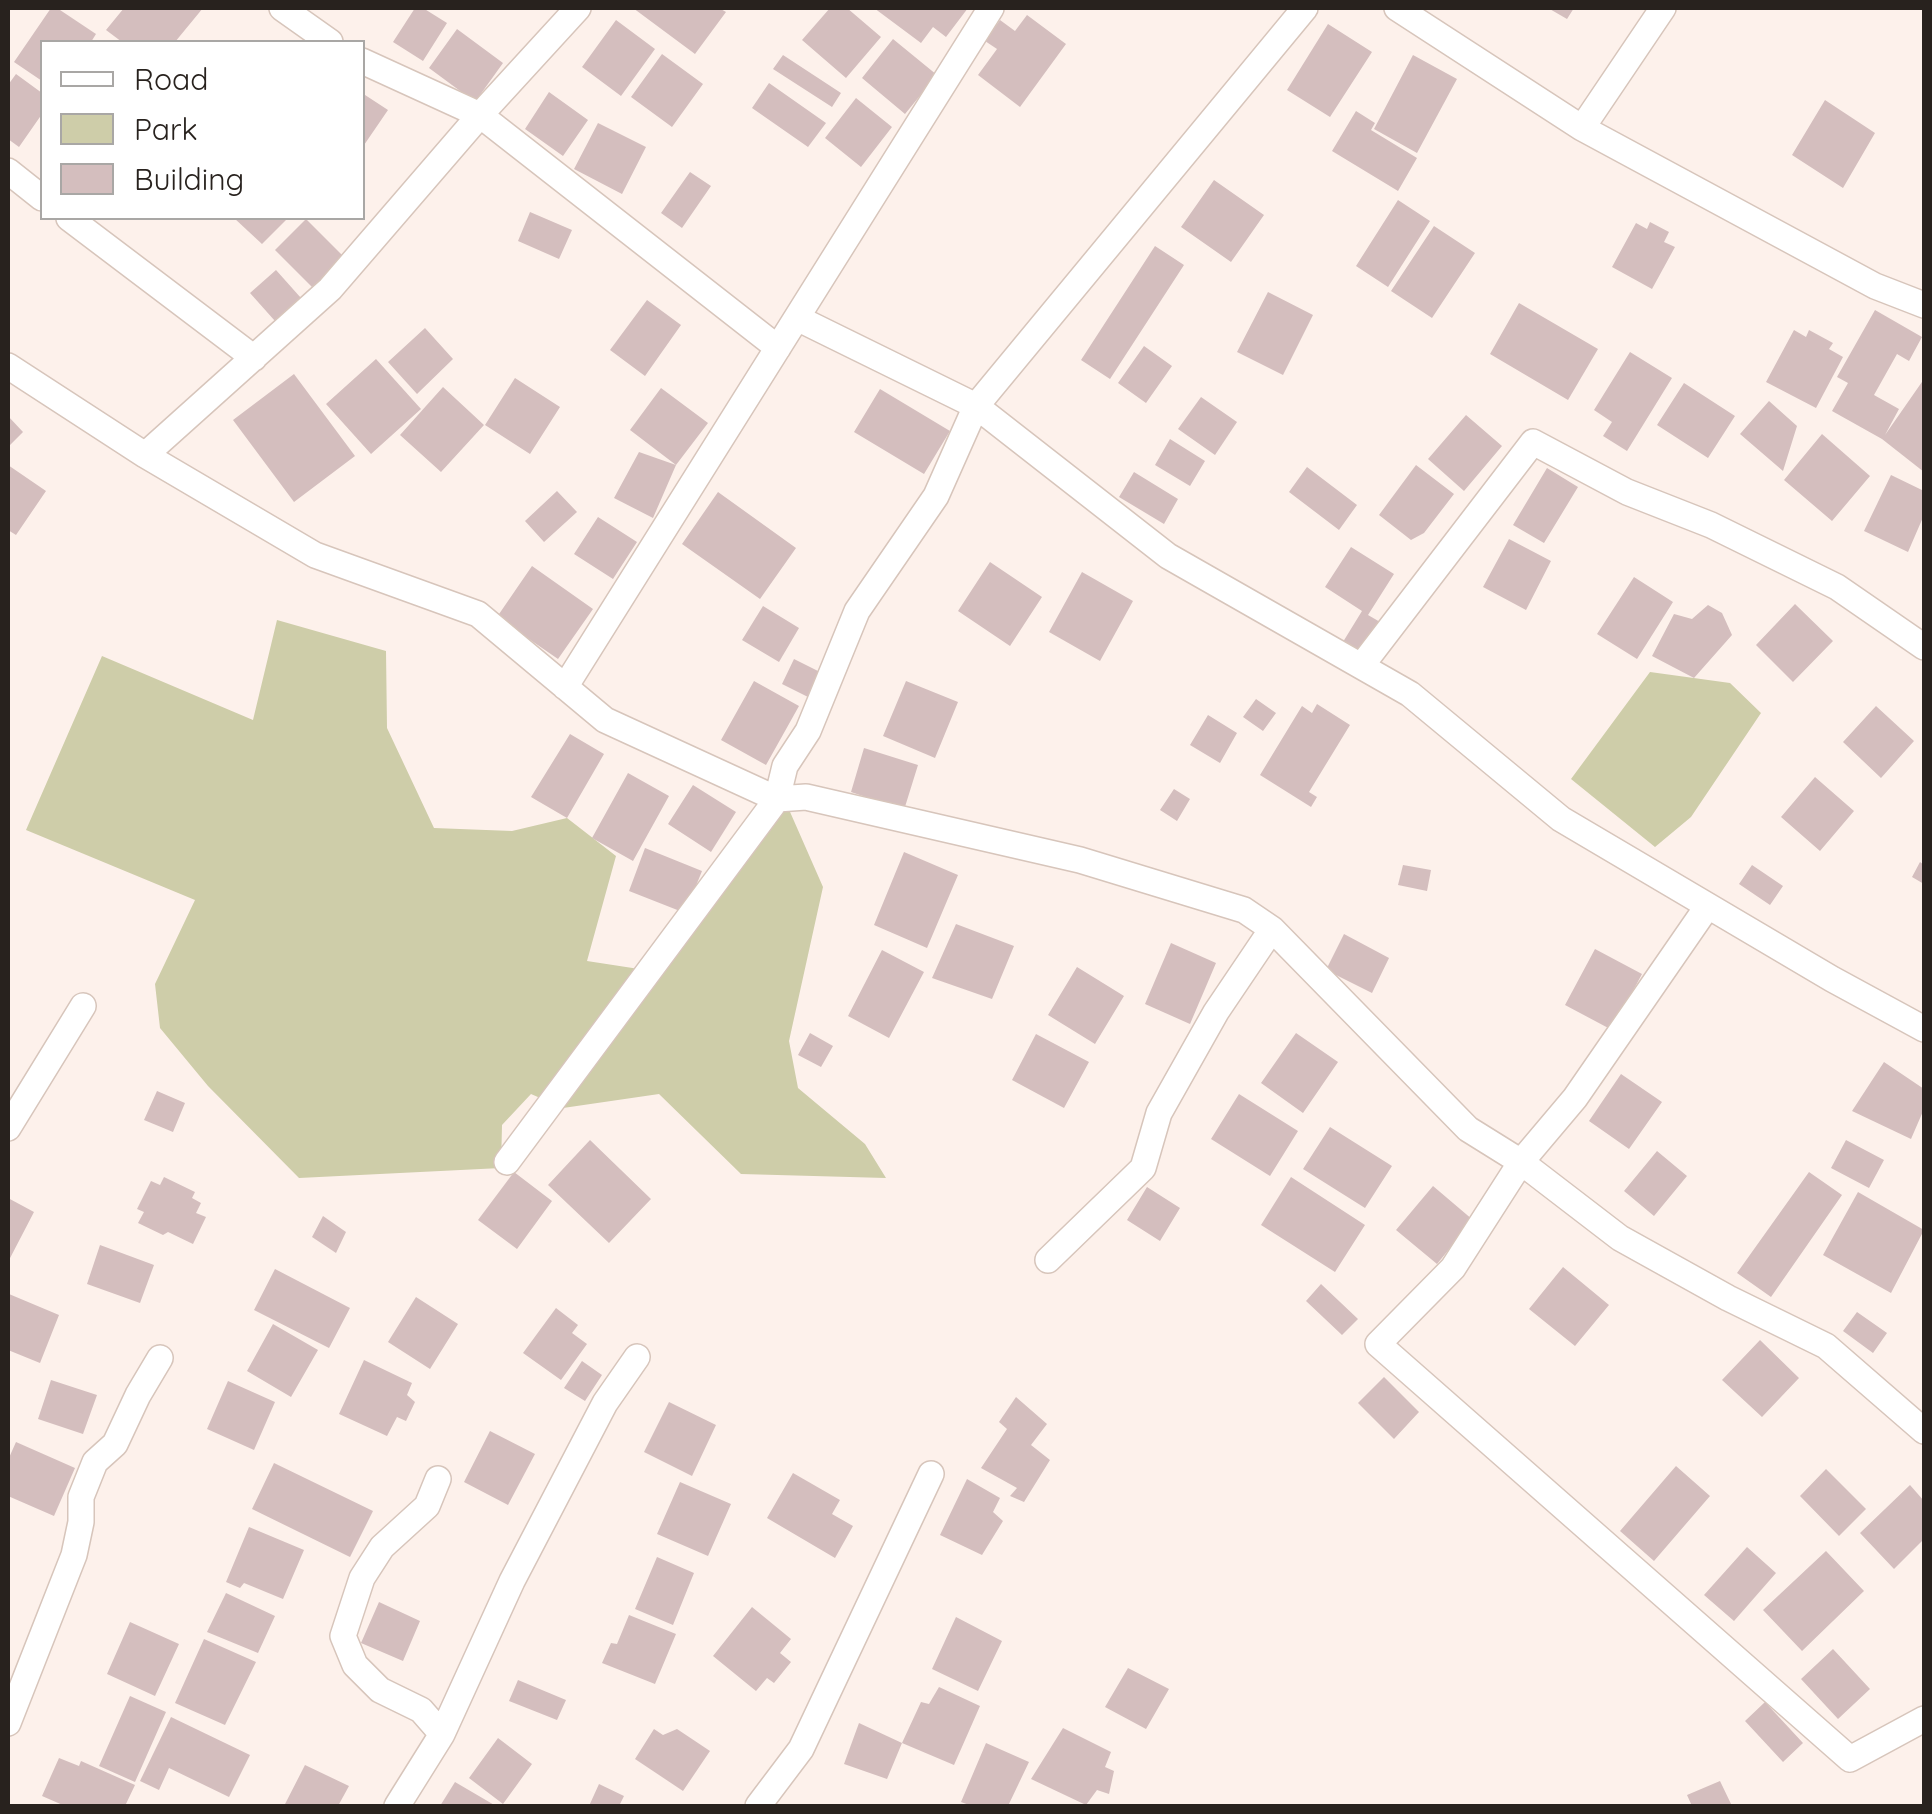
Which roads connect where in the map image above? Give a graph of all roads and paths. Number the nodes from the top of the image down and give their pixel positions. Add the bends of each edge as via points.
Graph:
1 (282, 8) edge
2 (578, 8) edge
3 (992, 8) edge
4 (1305, 8) edge
5 (1397, 8) edge
6 (1663, 8) edge
7 (327, 40) edge
8 (365, 63) edge
9 (480, 115) junction
10 (1582, 128) junction
11 (8, 171) edge
12 (40, 196) edge
13 (72, 220) edge
14 (1924, 305) edge
15 (797, 318) junction
16 (778, 348) junction
17 (254, 358) junction
18 (8, 366) edge
19 (976, 406) junction
20 (145, 455) junction
21 (1924, 647) edge
22 (1362, 666) junction
23 (565, 686) junction
24 (777, 799) junction
25 (1707, 907) junction
26 (1272, 929) junction
27 (83, 1006) dead end
28 (1924, 1029) edge
29 (8, 1128) edge
30 (506, 1162) dead end
31 (1522, 1162) junction
32 (1048, 1260) dead end
33 (160, 1358) dead end
34 (637, 1358) dead end
35 (1924, 1431) edge
36 (931, 1474) dead end
37 (438, 1479) dead end
38 (1924, 1719) edge
39 (8, 1723) edge
40 (442, 1734) junction
41 (397, 1806) edge
42 (758, 1806) edge

1 - 7 street
2 - 9 street
3 - 15 street
4 - 19 street
5 - 10 street
6 - 10 street
8 - 9 street
9 - 16 street
9 - 17 street via 330,289
10 - 14 street via 1875,286
11 - 12 street
13 - 17 street
15 - 16 street
15 - 19 street
16 - 23 street
17 - 20 street
18 - 20 street
19 - 22 street via 1168,556
19 - 24 street via 936,496 856,611
20 - 23 street via 315,554 478,614
21 - 22 street via 1836,587 1533,442
22 - 25 street via 1410,694 1561,819
23 - 24 street via 605,720
24 - 26 street via 806,797 1080,860 1244,910
24 - 30 street
25 - 28 street
25 - 31 street
26 - 31 street via 1468,1128
26 - 32 street via 1159,1113 1143,1168
27 - 29 street
31 - 35 street via 1620,1238 1826,1346
31 - 38 street via 1452,1268 1378,1344 1850,1759
33 - 39 street via 115,1444 95,1462 81,1496 74,1554
34 - 40 street via 605,1404 512,1582
36 - 42 street via 800,1749
37 - 40 street via 427,1506 382,1547 362,1578 343,1636 355,1664 380,1690 421,1710
40 - 41 street

